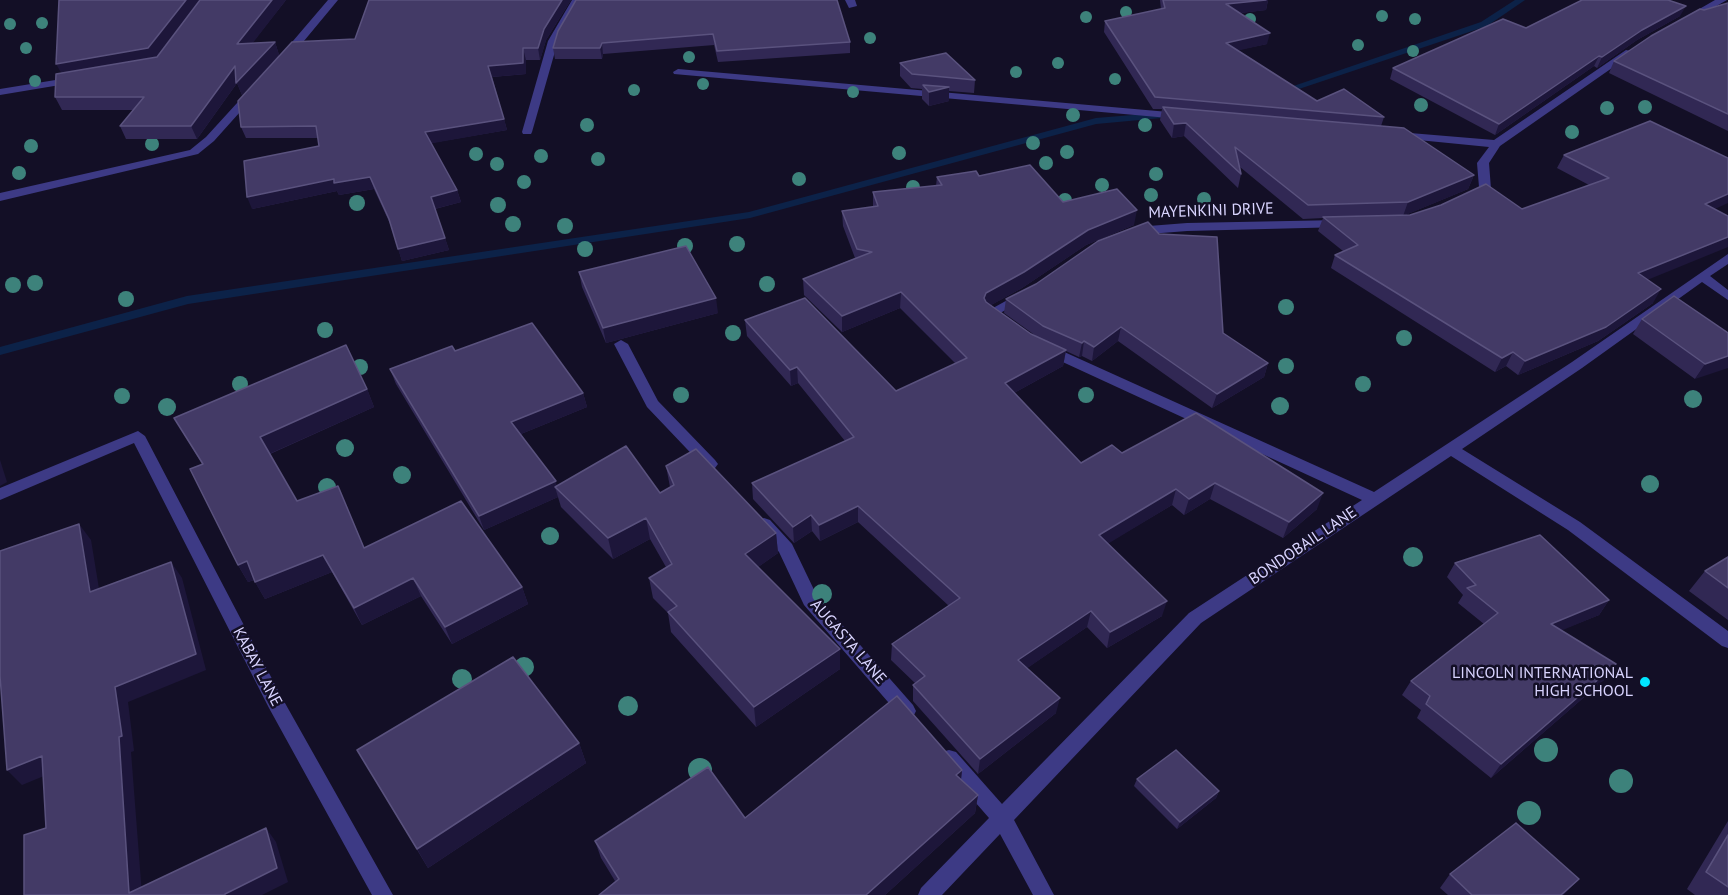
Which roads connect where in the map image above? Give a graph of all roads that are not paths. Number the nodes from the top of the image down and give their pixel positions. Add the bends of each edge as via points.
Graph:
1 (333, 0) edge
2 (577, 0) edge
3 (1722, 0) edge
4 (1671, 27) edge
5 (1641, 44) edge
6 (274, 69) edge
7 (678, 72) dead end
8 (91, 77) edge
9 (258, 87) edge
10 (0, 92) edge
11 (1188, 117) edge
12 (526, 132) dead end
13 (1390, 134) edge
14 (1496, 144) junction
15 (0, 197) edge
16 (1452, 204) edge
17 (1359, 223) edge
18 (1119, 238) edge
19 (1728, 258) edge
20 (1703, 277) junction
21 (1037, 287) edge
22 (1728, 296) edge
23 (1008, 326) edge
24 (621, 344) edge
25 (1035, 345) edge
26 (1449, 448) junction
27 (718, 473) edge
28 (0, 494) edge
29 (1374, 498) junction
30 (755, 515) edge
31 (1728, 641) edge
32 (917, 722) edge
33 (940, 748) edge
34 (1002, 818) junction
35 (383, 895) edge
36 (928, 895) edge
37 (1044, 895) edge

1 - 6 street
2 - 12 street via 553,41
3 - 4 street
5 - 14 street
7 - 11 street
8 - 10 street
9 - 15 street via 194,152
13 - 14 street
14 - 16 street via 1483,163 1485,189
17 - 18 street, MAYENKINI DRIVE via 1177,227 1138,230
19 - 20 street, BONDOBAIL LANE
20 - 22 street
20 - 26 street, BONDOBAIL LANE via 1577,366
21 - 23 street via 991,313
24 - 27 street via 652,404
25 - 29 street
26 - 29 street, BONDOBAIL LANE
26 - 31 street via 1574,526
28 - 35 street, KABAY LANE via 138,436 275,702
29 - 34 street, BONDOBAIL LANE via 1195,618
30 - 32 street, AUGASTA LANE via 786,548 810,600
33 - 34 street
34 - 36 street, BONDOBAIL LANE
34 - 37 street

